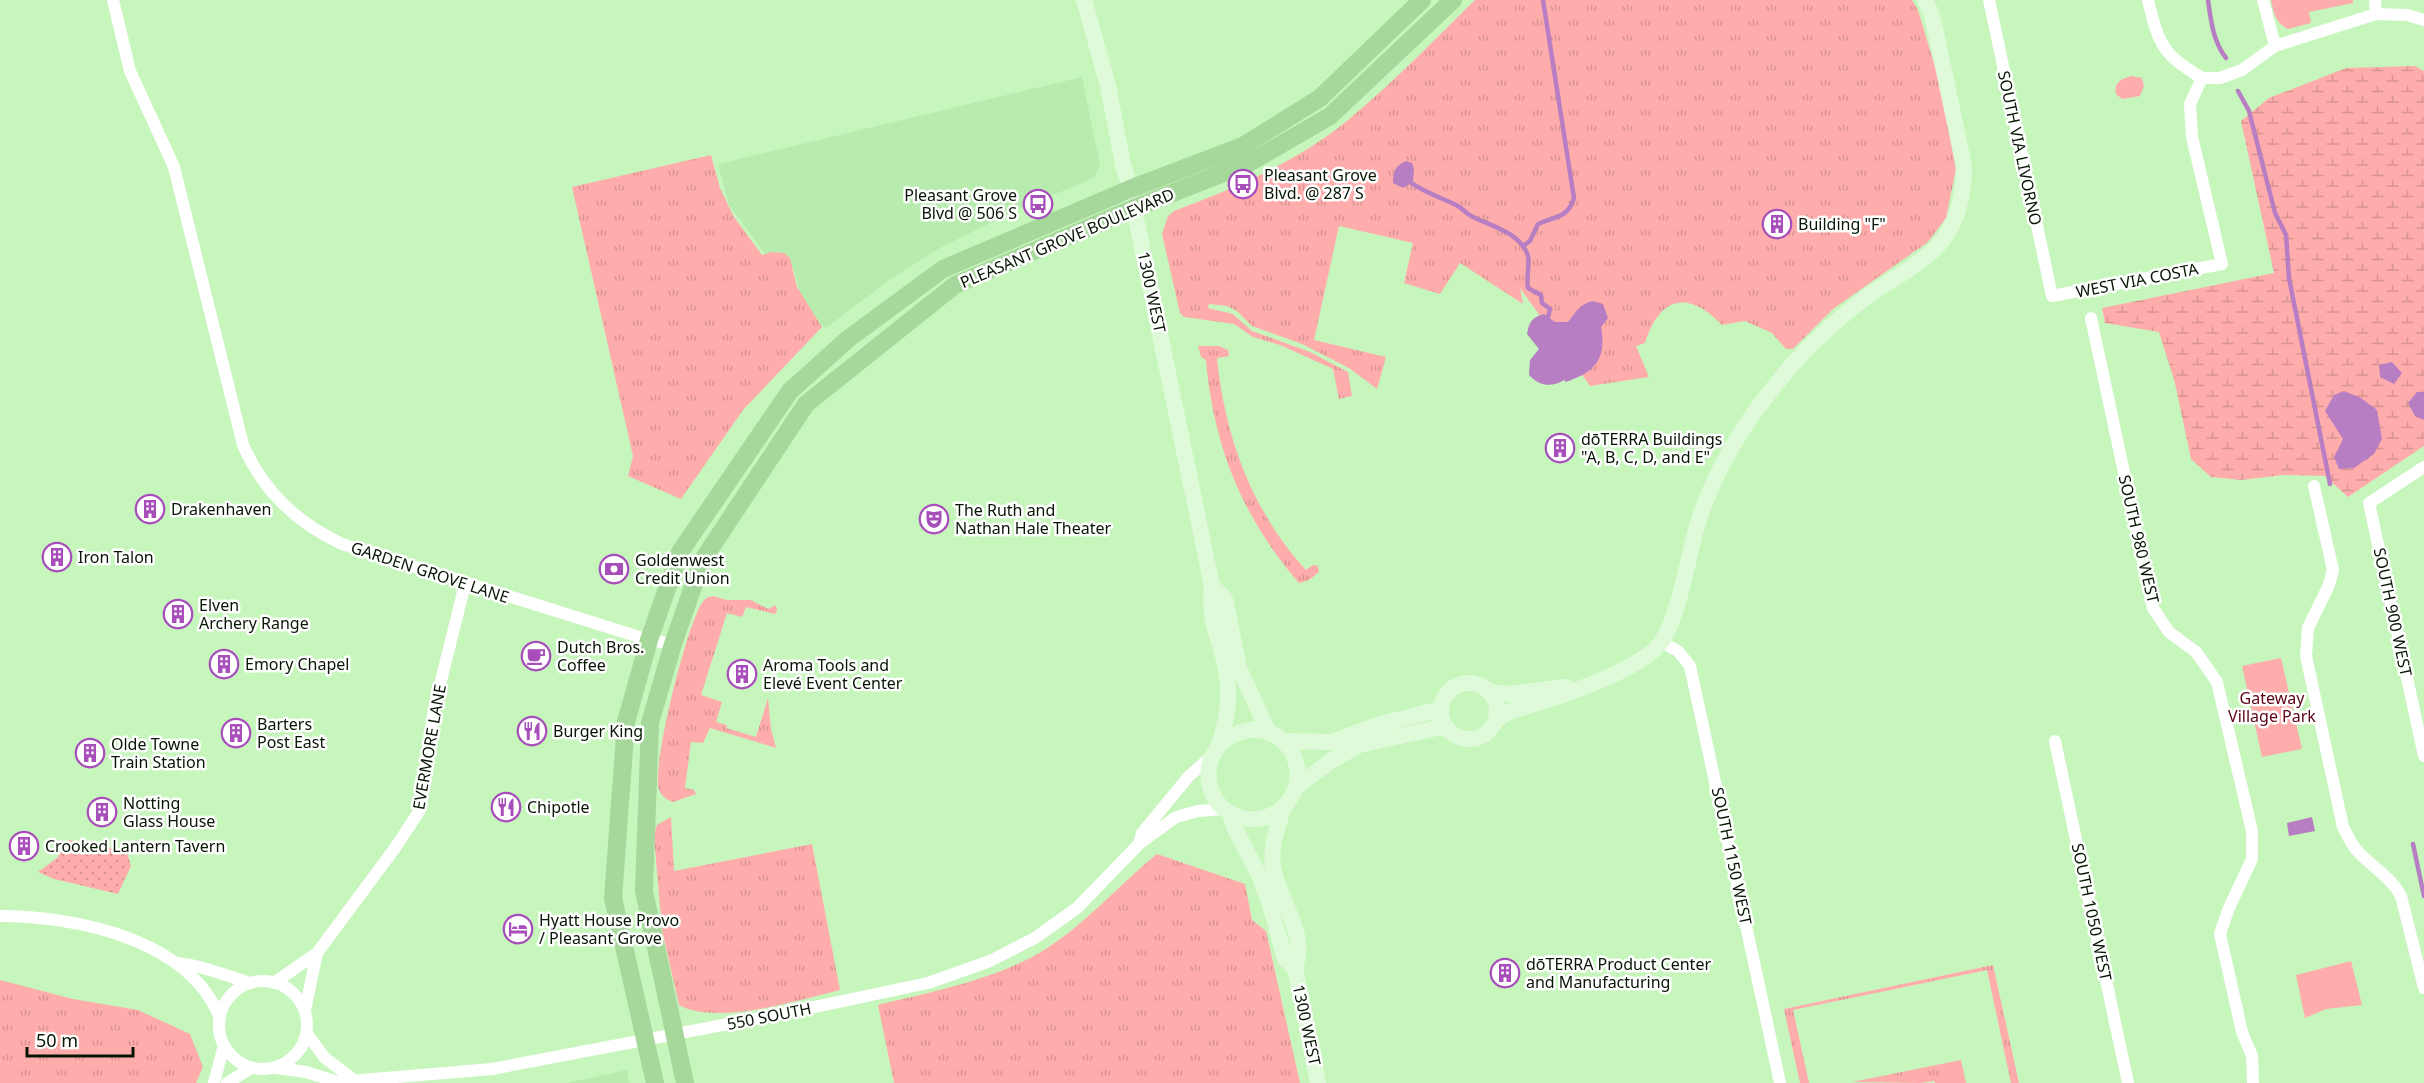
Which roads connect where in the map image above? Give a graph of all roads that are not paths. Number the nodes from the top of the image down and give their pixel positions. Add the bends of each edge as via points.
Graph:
1 (113, 0) edge
2 (1084, 0) edge
3 (1422, 0) edge
4 (1453, 0) edge
5 (1925, 0) edge
6 (1989, 0) edge
7 (2148, 0) edge
8 (2263, 0) edge
9 (2375, 0) edge
10 (2376, 14) junction
11 (2424, 20) edge
12 (2275, 46) junction
13 (2202, 78) junction
14 (1130, 189) junction
15 (1134, 208) junction
16 (2052, 296) joint
17 (2091, 318) dead end
18 (2424, 467) edge
19 (2314, 486) dead end
20 (465, 584) junction
21 (1212, 586) junction
22 (649, 640) junction
23 (1661, 642) junction
24 (673, 644) junction
25 (1585, 685) junction
26 (1491, 693) junction
27 (1441, 709) junction
28 (1496, 720) junction
29 (1446, 728) junction
30 (1276, 737) junction
31 (2055, 741) dead end
32 (1215, 750) junction
33 (2424, 756) edge
34 (1296, 787) junction
35 (1283, 808) junction
36 (1227, 811) junction
37 (1139, 844) junction
38 (0, 916) edge
39 (317, 952) junction
40 (177, 963) junction
41 (1295, 968) junction
42 (250, 983) junction
43 (274, 983) junction
44 (2424, 988) edge
45 (305, 1010) junction
46 (220, 1018) junction
47 (307, 1034) junction
48 (675, 1034) junction
49 (646, 1040) junction
50 (224, 1045) junction
51 (251, 1068) junction
52 (276, 1068) junction
53 (354, 1080) junction
54 (214, 1083) edge
55 (227, 1083) edge
56 (655, 1083) edge
57 (685, 1083) edge
58 (1318, 1083) edge
59 (1780, 1083) edge
60 (2128, 1083) edge
61 (2253, 1083) edge

1 - 20 street, GARDEN GROVE LANE via 130,71 174,168 238,428 261,480 303,522 342,544
2 - 14 street, 1300 WEST
3 - 14 main road, PLEASANT GROVE BOULEVARD via 1320,98 1243,146
4 - 15 main road, PLEASANT GROVE BOULEVARD via 1330,116 1249,163
5 - 23 street via 1936,33 1963,161 1964,182 1955,220 1933,252 1831,326 1758,409 1729,452 1703,508 1676,605
6 - 16 street, SOUTH VIA LIVORNO
7 - 13 street via 2157,36 2175,62
8 - 12 street
9 - 10 street
10 - 11 street
10 - 12 street
12 - 13 street via 2242,70 2220,78
13 - 16 street, WEST VIA COSTA via 2190,104 2192,137 2222,264
14 - 15 street, 1300 WEST
14 - 22 main road, PLEASANT GROVE BOULEVARD via 943,269 848,339 790,391 680,552
15 - 21 street, 1300 WEST
15 - 24 main road, PLEASANT GROVE BOULEVARD via 955,285 806,405 702,561
17 - 61 street, SOUTH 980 WEST via 2153,608 2169,632 2196,652 2217,682 2252,831 2252,859 2220,934 2242,1032 2252,1056
18 - 33 street, SOUTH 900 WEST via 2369,503
19 - 44 street via 2333,570 2308,628 2306,656 2343,827 2356,850 2378,868 2401,896
20 - 22 street, GARDEN GROVE LANE
20 - 39 street, EVERMORE LANE via 434,709 420,810
21 - 30 street via 1225,599 1241,674
21 - 32 street via 1211,618 1228,686 1227,716
22 - 24 street, GARDEN GROVE LANE
22 - 49 main road, PLEASANT GROVE BOULEVARD via 626,722 614,898
23 - 25 street via 1615,675
23 - 59 street, SOUTH 1150 WEST via 1678,651 1690,666
24 - 48 main road, PLEASANT GROVE BOULEVARD via 650,723 644,891
25 - 26 street
25 - 28 street
26 - 27 street via 1483,686 1465,683 1448,692
26 - 28 street via 1497,705
27 - 29 street
27 - 30 street via 1377,725 1332,742
28 - 29 street via 1484,735 1470,739 1456,736
29 - 34 street via 1359,745
30 - 32 street via 1256,730 1242,731
30 - 34 street via 1290,749 1297,767
31 - 60 street, SOUTH 1050 WEST
32 - 36 street via 1208,770 1209,785 1214,798
32 - 37 street via 1142,833
34 - 35 street
35 - 36 street via 1251,819
35 - 41 street via 1272,843 1273,868 1295,928
36 - 37 street via 1176,816
36 - 41 street via 1260,877 1285,959
37 - 48 street, 550 SOUTH via 1077,908 1035,938 990,961 928,983
38 - 40 street via 65,922 123,935
39 - 43 street
39 - 45 street
40 - 42 street via 202,966
40 - 46 street via 208,995
41 - 58 street, 1300 WEST
42 - 43 street
42 - 46 street via 226,1000
43 - 45 street via 293,992
45 - 47 street
46 - 50 street
47 - 52 street via 298,1054
47 - 53 street via 325,1058
48 - 49 street, 550 SOUTH
48 - 57 main road, PLEASANT GROVE BOULEVARD
49 - 53 street, 550 SOUTH via 492,1069
49 - 56 main road, PLEASANT GROVE BOULEVARD
50 - 51 street via 239,1063
50 - 54 street
51 - 52 street
51 - 55 street
52 - 53 street, 550 SOUTH via 338,1082

